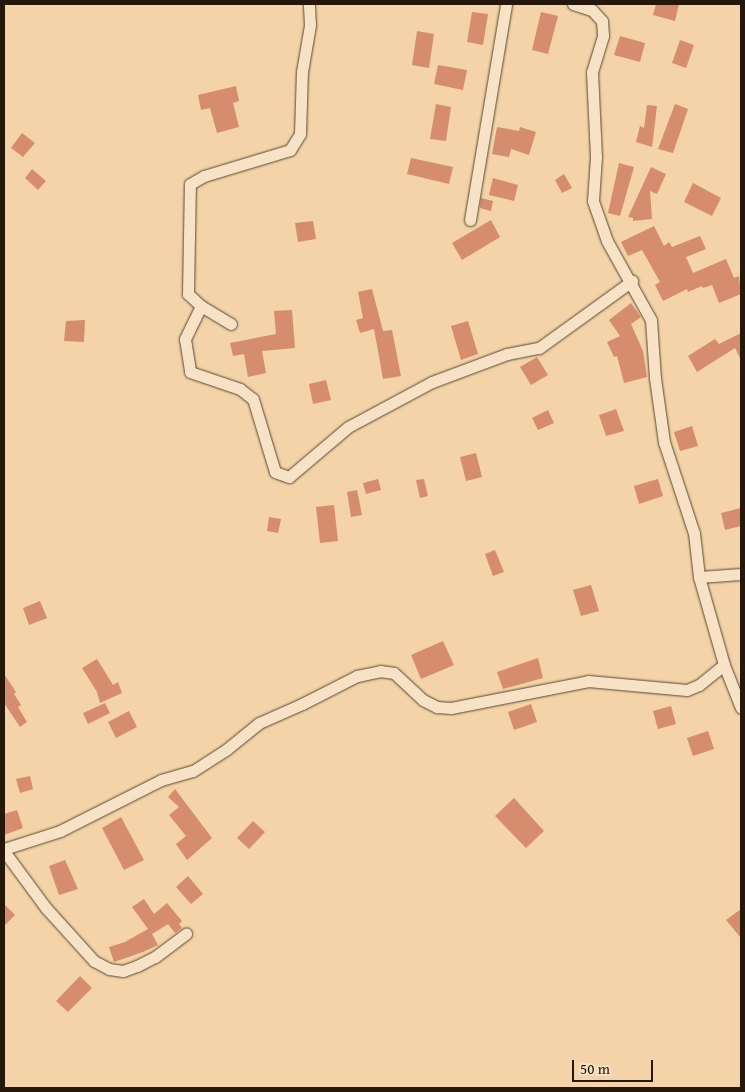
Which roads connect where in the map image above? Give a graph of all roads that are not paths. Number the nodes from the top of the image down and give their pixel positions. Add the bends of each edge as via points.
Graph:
1 (309, 4) edge
2 (506, 4) edge
3 (573, 4) edge
4 (470, 220) dead end
5 (632, 281) junction
6 (201, 306) junction
7 (231, 324) dead end
8 (741, 574) edge
9 (698, 577) junction
10 (724, 665) junction
11 (741, 708) edge
12 (4, 850) edge
13 (186, 934) dead end

1 - 6 street via 300,134 290,150 204,176 190,184 188,294
2 - 4 street
3 - 5 street via 592,10 602,21 603,36 592,72 596,157 594,201 607,241
5 - 6 street via 539,348 507,354 432,382 348,426 289,478 275,472 253,399 240,389 190,372 184,339
5 - 9 street via 651,320 654,378 664,442 694,533
6 - 7 street
8 - 9 street
9 - 10 street
10 - 11 street
10 - 12 street via 699,685 687,690 588,681 451,708 437,707 423,700 394,673 380,670 357,676 259,723 227,749 193,770 161,780 60,831
12 - 13 street via 46,908 94,961 109,969 123,971 137,966

